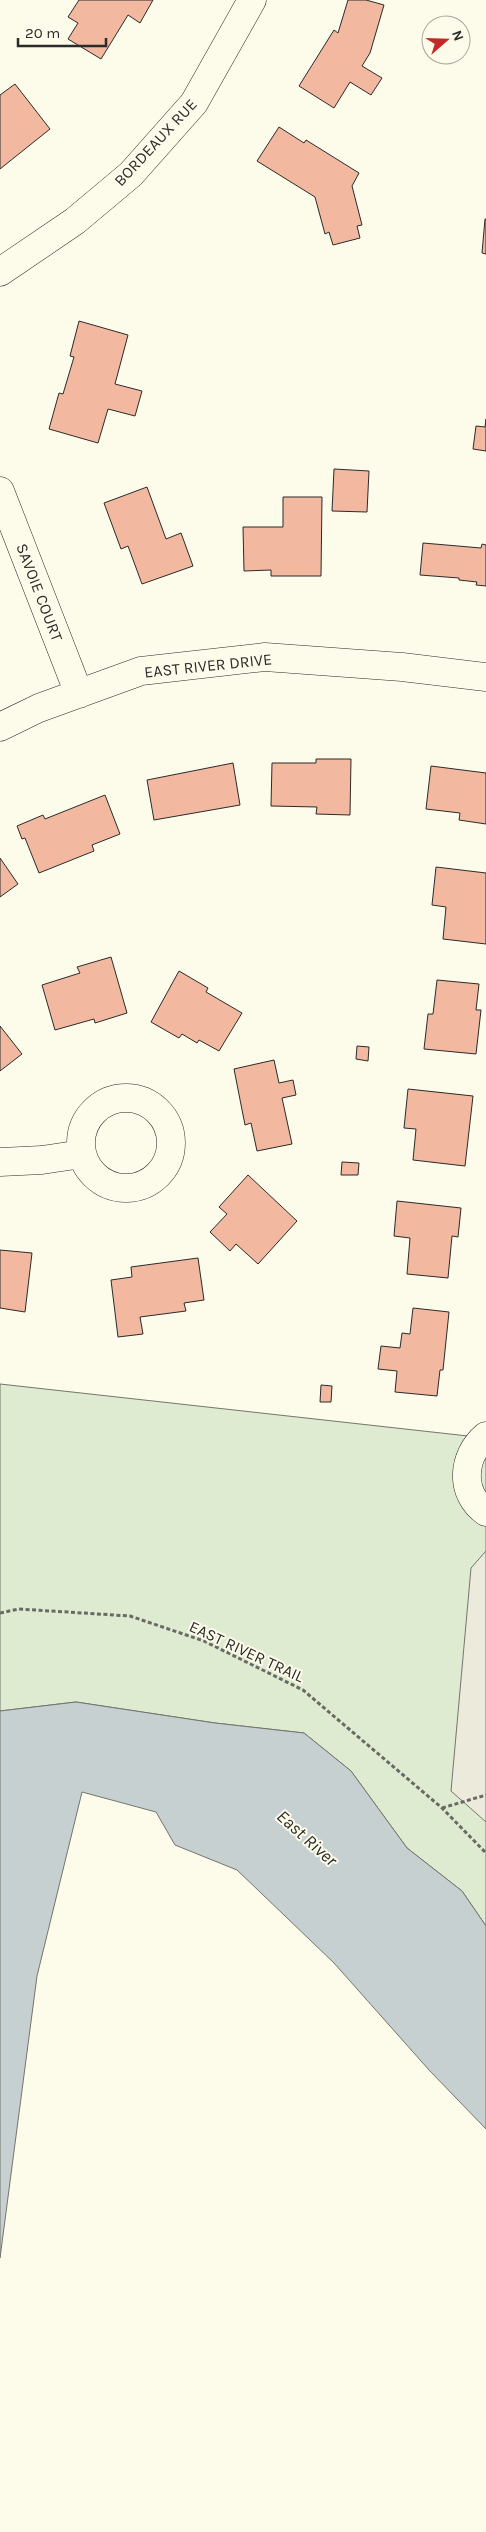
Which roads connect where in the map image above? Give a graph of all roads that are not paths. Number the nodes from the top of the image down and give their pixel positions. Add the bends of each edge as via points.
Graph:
1 (252, 0) edge
2 (0, 272) edge
3 (0, 491) edge
4 (486, 678) edge
5 (79, 694) junction
6 (0, 727) edge
7 (82, 1154) dead end
8 (0, 1162) edge
9 (486, 1436) edge
10 (486, 1512) edge

1 - 2 street, BORDEAUX RUE via 194,103 131,174 75,221
3 - 5 street, SAVOIE COURT
4 - 5 street, EAST RIVER DRIVE via 402,667 265,657 141,671
5 - 6 street, EAST RIVER DRIVE
7 - 8 street
9 - 10 street via 474,1448 467,1463 466,1479 470,1495

